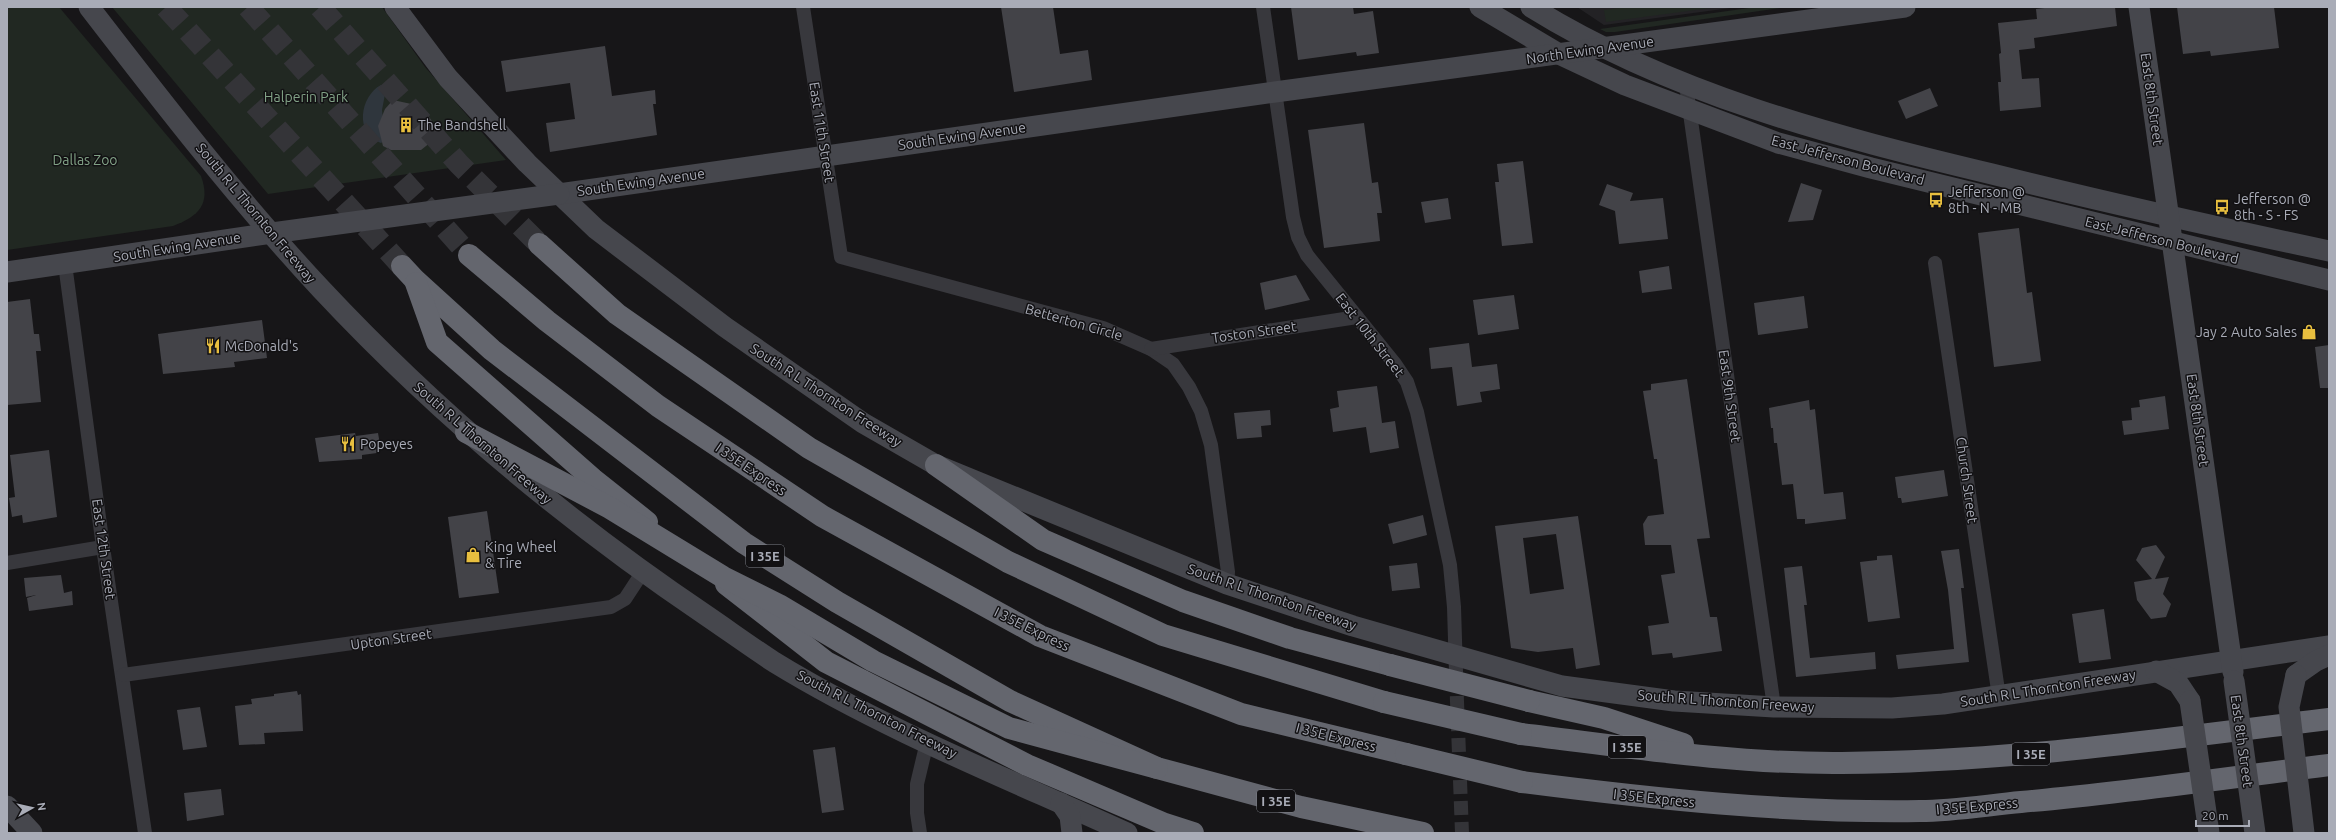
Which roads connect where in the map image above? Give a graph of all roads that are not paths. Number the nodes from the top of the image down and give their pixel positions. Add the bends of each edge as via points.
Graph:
1 (89, 7) edge
2 (395, 7) edge
3 (803, 7) edge
4 (1263, 7) edge
5 (1480, 7) edge
6 (1531, 7) edge
7 (1905, 7) edge
8 (2139, 7) edge
9 (1604, 48) junction
10 (1559, 54) junction
11 (1686, 85) junction
12 (1275, 92) junction
13 (1689, 110) junction
14 (825, 155) junction
15 (1932, 160) junction
16 (1927, 181) junction
17 (559, 194) junction
18 (2169, 218) junction
19 (272, 233) junction
20 (2173, 243) junction
21 (539, 244) tunnel mouth
22 (2329, 251) edge
23 (469, 255) tunnel mouth
24 (841, 257) joint
25 (1935, 263) dead end
26 (65, 264) junction
27 (7, 272) edge
28 (2329, 280) edge
29 (1357, 317) junction
30 (1151, 348) junction
31 (466, 432) junction
32 (936, 465) junction
33 (103, 547) junction
34 (7, 563) edge
35 (642, 573) junction
36 (1227, 584) junction
37 (2329, 646) edge
38 (2329, 655) edge
39 (2231, 659) junction
40 (1456, 664) junction
41 (2156, 671) junction
42 (123, 675) junction
43 (1999, 696) junction
44 (1774, 707) junction
45 (2329, 719) edge
46 (927, 742) junction
47 (1732, 759) junction
48 (2329, 765) edge
49 (1157, 768) junction
50 (1061, 803) junction
51 (7, 806) edge
52 (32, 833) edge
53 (145, 833) edge
54 (920, 833) edge
55 (1072, 833) edge
56 (1127, 833) edge
57 (1193, 833) edge
58 (1423, 833) edge
59 (2209, 833) edge
60 (2255, 833) edge
61 (2304, 833) edge

1 - 19 main road, South R L Thornton Freeway via 174,117
2 - 17 main road, South R L Thornton Freeway via 448,78
3 - 14 street, East 11th Street
4 - 12 street, East 10th Street
5 - 10 main road, East Jefferson Boulevard
6 - 9 main road, East Jefferson Boulevard via 1570,32
7 - 9 main road, North Ewing Avenue
8 - 18 main road, East 8th Street
9 - 10 main road, North Ewing Avenue
9 - 11 main road, East Jefferson Boulevard
10 - 12 main road, North Ewing Avenue
10 - 13 main road, East Jefferson Boulevard via 1625,85
11 - 13 street, East 9th Street
11 - 15 main road, East Jefferson Boulevard via 1752,108 1890,150
12 - 14 main road, South Ewing Avenue
12 - 29 street, East 10th Street via 1298,237 1307,255
13 - 16 main road, East Jefferson Boulevard via 1778,143
13 - 44 street, East 9th Street
14 - 17 main road, South Ewing Avenue
14 - 24 street, East 11th Street
15 - 16 main road
15 - 18 main road, East Jefferson Boulevard
16 - 20 main road, East Jefferson Boulevard
17 - 19 main road, South Ewing Avenue, bridge
17 - 32 main road, South R L Thornton Freeway via 596,229 725,327 863,422
18 - 20 main road, East 8th Street
18 - 22 main road, East Jefferson Boulevard
19 - 26 main road, South Ewing Avenue
19 - 31 main road, South R L Thornton Freeway via 319,288 392,363
20 - 28 main road, East Jefferson Boulevard
20 - 39 main road, East 8th Street
21 - 47 highway, I 35E, bridge via 617,314 810,448 1008,562 1163,635 1384,702 1521,734
23 - 48 highway, I 35E Express, bridge via 547,321 658,406 822,516 1040,636 1241,714 1522,782 1652,798 1837,811 1922,811 2074,797
24 - 30 street, Betterton Circle via 1103,328
25 - 43 street, Church Street
26 - 27 main road, South Ewing Avenue
26 - 33 street, East 12th Street
29 - 30 street, Toston Street
29 - 40 street, East 10th Street via 1395,364 1406,382 1417,412 1450,566
30 - 36 street, Betterton Circle via 1173,364 1201,411 1211,445 1228,572
31 - 35 main road, South R L Thornton Freeway via 514,474
31 - 49 highway, bridge via 610,508 723,577 779,605 873,661 1002,724
32 - 36 main road, South R L Thornton Freeway
32 - 47 highway, bridge via 1044,540 1183,601 1290,638 1529,701 1604,718
33 - 34 street
33 - 42 street, East 12th Street
35 - 42 street, Upton Street via 625,599 611,607
35 - 46 main road, South R L Thornton Freeway via 775,662
36 - 40 main road, South R L Thornton Freeway
37 - 39 main road, South R L Thornton Freeway
38 - 61 main road, bridge via 2296,675 2289,707
39 - 41 main road, South R L Thornton Freeway
39 - 60 main road, East 8th Street, bridge
40 - 44 main road, South R L Thornton Freeway via 1562,686 1674,700
41 - 43 main road, South R L Thornton Freeway
41 - 59 main road, bridge via 2178,682 2190,701
42 - 53 street, East 12th Street
43 - 44 main road, South R L Thornton Freeway via 1892,708
45 - 47 highway, I 35E via 2082,750 1953,760 1841,763
46 - 50 main road, South R L Thornton Freeway
46 - 54 street via 917,784
49 - 57 highway, I 35E via 1010,701 837,602 744,542 492,350 408,273 437,342 593,479 826,662 1027,765 1165,824
49 - 58 highway, I 35E via 1301,808
50 - 55 main road via 1070,816
50 - 56 main road, South R L Thornton Freeway
51 - 52 main road

